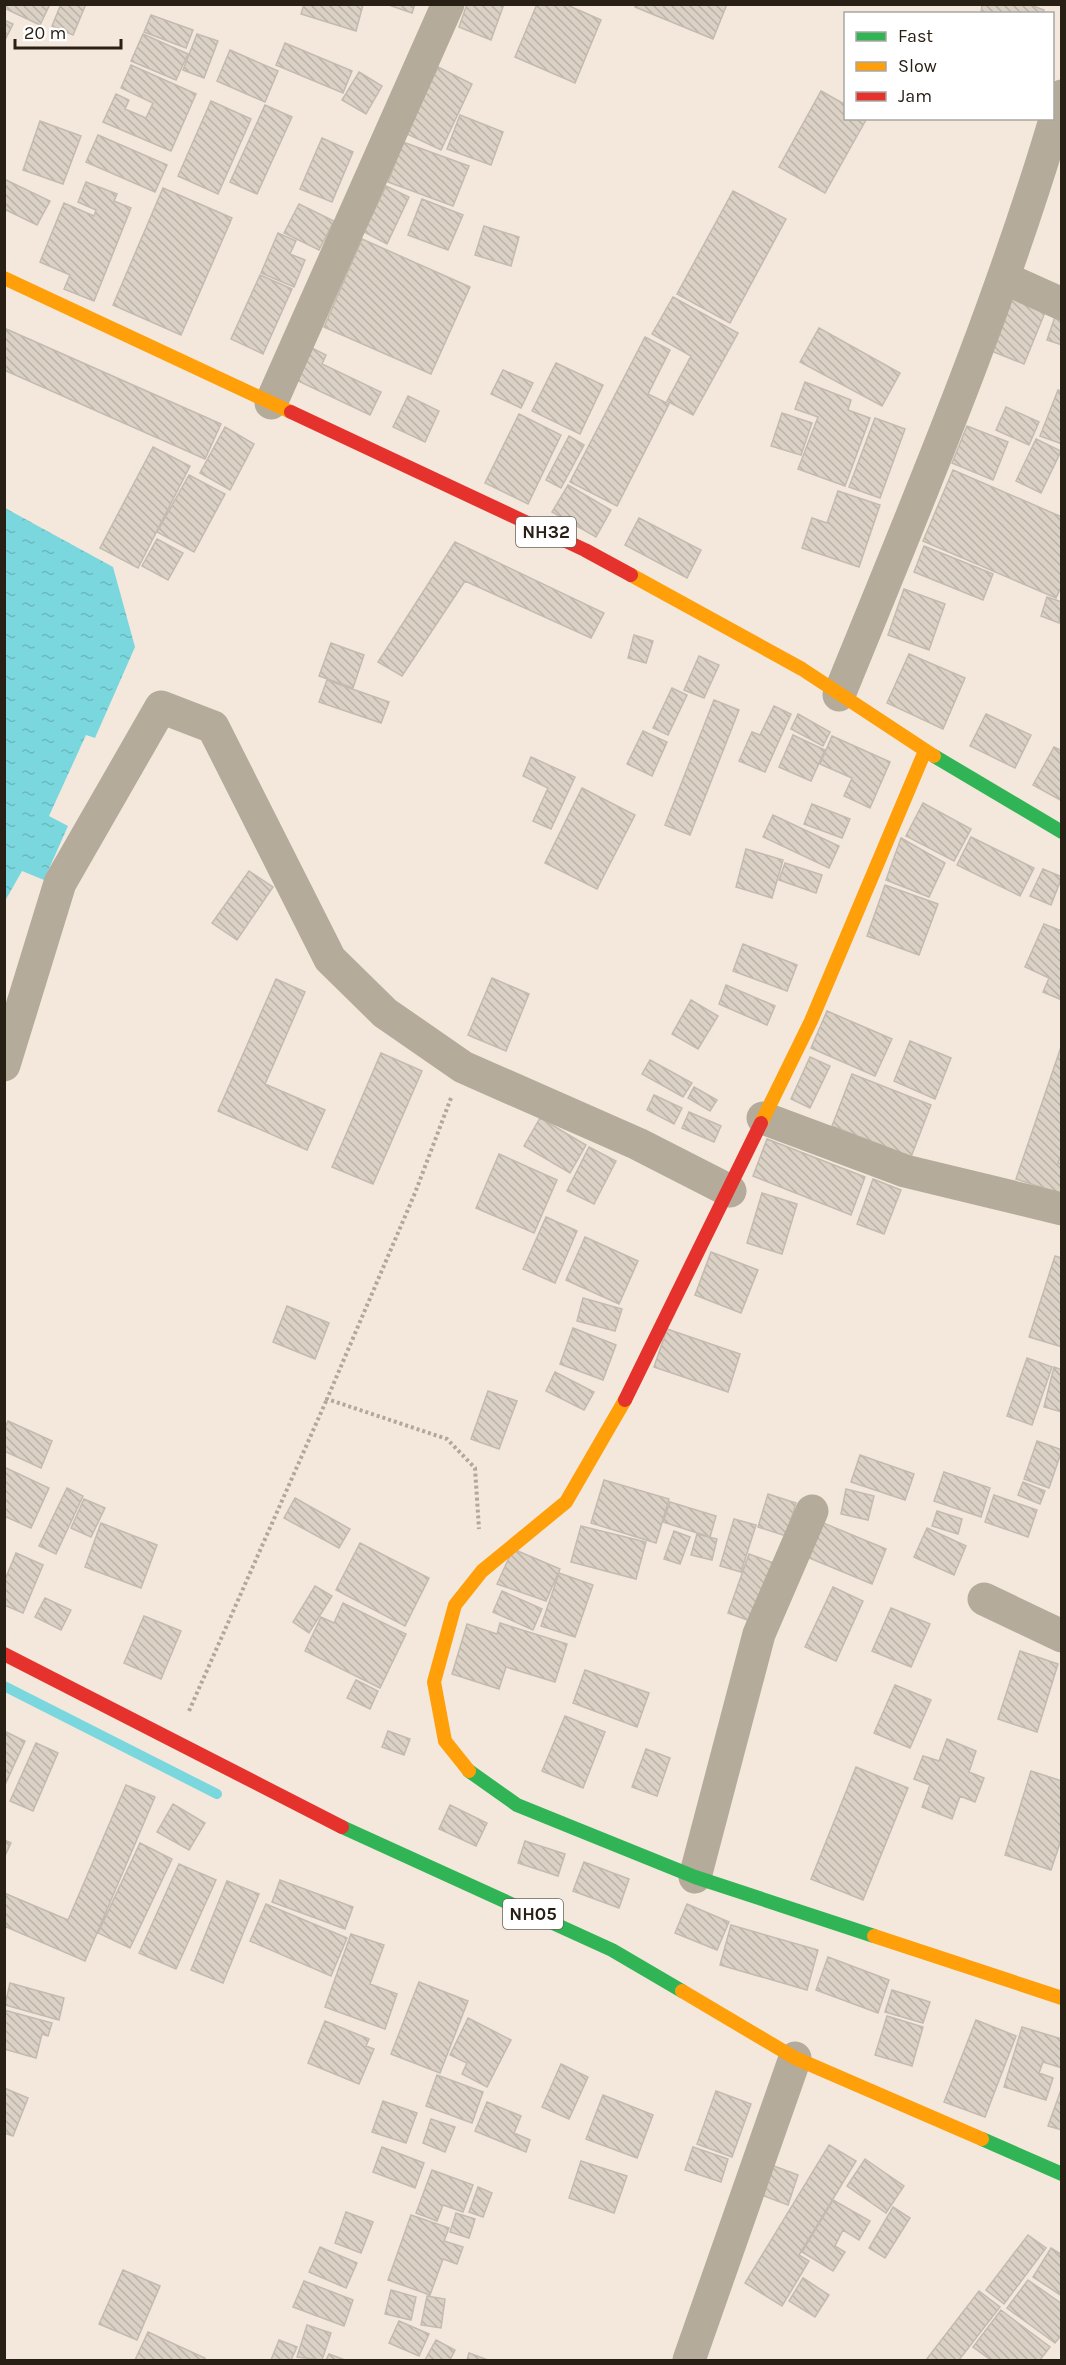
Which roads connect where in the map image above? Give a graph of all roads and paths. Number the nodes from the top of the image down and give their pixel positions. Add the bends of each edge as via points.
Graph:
1 (448, 4) edge
2 (1062, 96) edge
3 (4, 278) edge
4 (1004, 278) junction
5 (1062, 304) edge
6 (271, 404) junction
7 (839, 695) junction
8 (925, 751) junction
9 (1062, 832) edge
10 (4, 1065) edge
11 (463, 1067) junction
12 (763, 1118) junction
13 (730, 1191) junction
14 (1062, 1209) edge
15 (327, 1399) junction
16 (812, 1511) dead end
17 (482, 1571) junction
18 (984, 1599) dead end
19 (1062, 1636) edge
20 (4, 1654) edge
21 (175, 1743) junction
22 (694, 1877) junction
23 (1062, 1998) edge
24 (795, 2058) junction
25 (1062, 2174) edge
26 (689, 2361) edge

1 - 6 street
2 - 4 street
3 - 6 main road, NH32
4 - 5 street
4 - 7 street
6 - 7 main road, NH32 via 585,550 802,669
7 - 8 main road, NH32
8 - 9 main road, NH32
8 - 12 main road via 811,1021
10 - 11 street via 60,883 160,707 213,727 330,959 385,1013
11 - 13 street via 638,1144
11 - 15 path via 415,1193
12 - 13 main road
12 - 14 street via 905,1172
13 - 17 main road via 628,1394 566,1502
15 - 17 path via 447,1439 475,1468
15 - 21 path
16 - 22 street via 759,1634
17 - 22 main road via 455,1605 434,1682 445,1741 473,1776 517,1805
18 - 19 street
20 - 21 main road, NH05
21 - 24 main road, NH05 via 343,1827 612,1950
22 - 23 main road
24 - 25 main road, NH05
24 - 26 street

